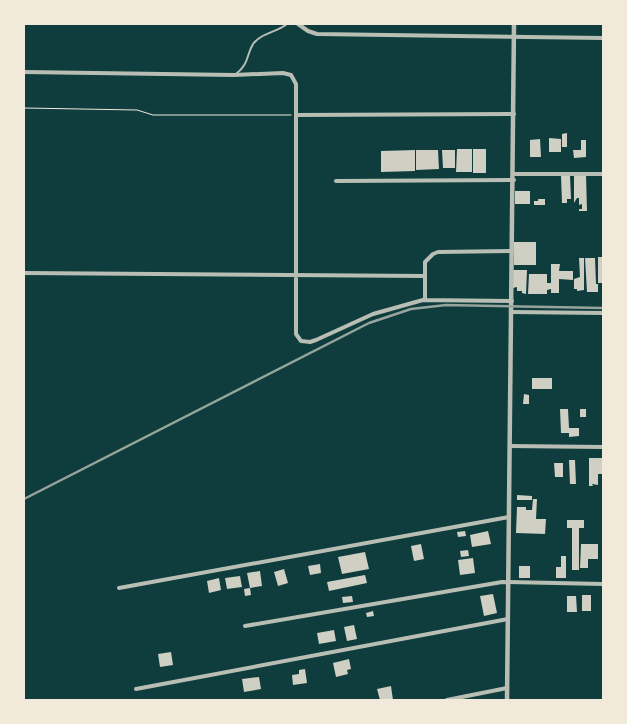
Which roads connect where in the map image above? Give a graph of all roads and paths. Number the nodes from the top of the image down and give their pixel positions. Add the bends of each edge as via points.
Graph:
1 (287, 24) edge
2 (298, 24) edge
3 (514, 24) edge
4 (514, 38) junction
5 (603, 38) edge
6 (24, 72) edge
7 (234, 75) junction
8 (24, 108) edge
9 (514, 114) junction
10 (296, 115) junction
11 (514, 174) junction
12 (603, 174) edge
13 (514, 180) junction
14 (336, 181) dead end
15 (513, 251) junction
16 (24, 272) edge
17 (296, 275) junction
18 (425, 276) junction
19 (425, 300) junction
20 (512, 301) junction
21 (512, 312) junction
22 (603, 313) edge
23 (510, 446) junction
24 (603, 447) edge
25 (509, 518) junction
26 (509, 583) junction
27 (603, 584) edge
28 (119, 588) dead end
29 (508, 619) junction
30 (245, 626) dead end
31 (507, 688) junction
32 (136, 689) dead end
33 (447, 700) edge
34 (507, 700) edge

1 - 7 lane via 262,36 254,44 243,69
2 - 4 street via 317,34
3 - 4 street
4 - 5 street
4 - 9 street
6 - 7 street
7 - 10 street via 288,74 296,84
8 - 10 path via 137,110 153,115
9 - 10 street
9 - 11 street
10 - 17 street
11 - 12 street
11 - 13 street
13 - 14 street
13 - 15 street
15 - 18 street via 438,252 425,262
15 - 20 street
16 - 17 street
17 - 18 street
17 - 19 street via 296,334 306,342 373,314
18 - 19 street
19 - 20 street
20 - 21 street
21 - 22 street
21 - 23 street
23 - 24 street
23 - 25 street
25 - 26 street
25 - 28 street
26 - 27 street
26 - 29 street
26 - 30 street
29 - 31 street
29 - 32 street
31 - 33 street
31 - 34 street

